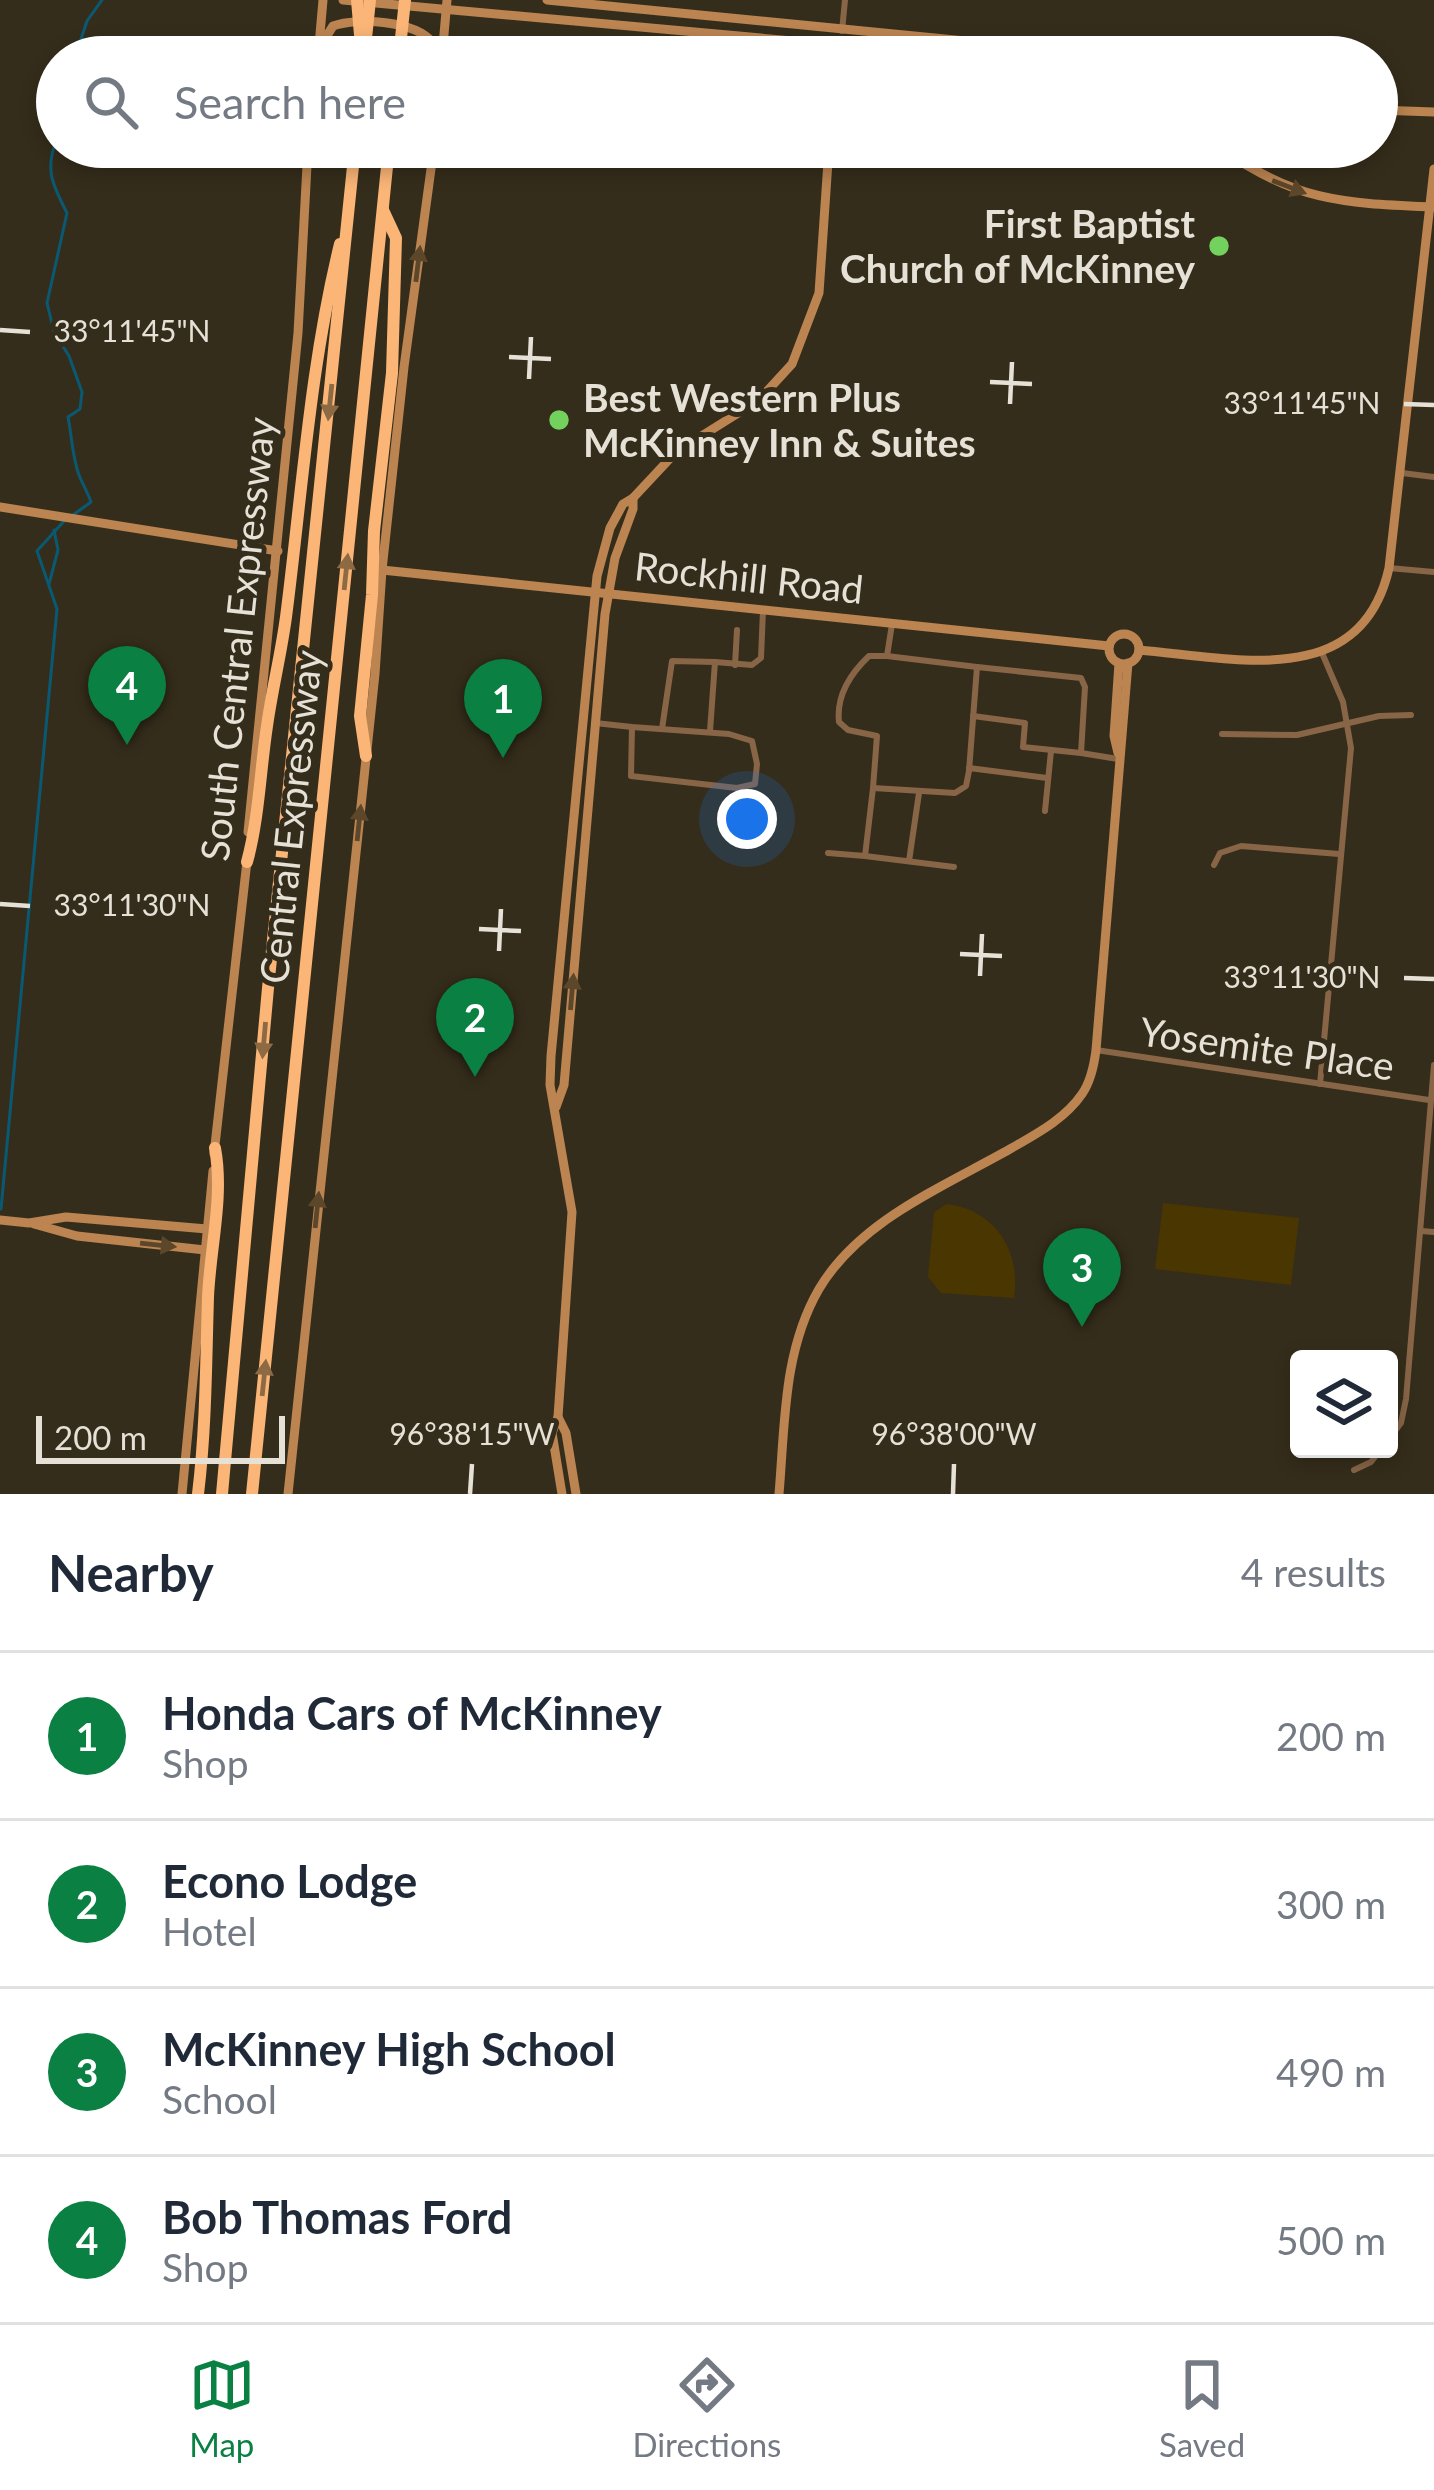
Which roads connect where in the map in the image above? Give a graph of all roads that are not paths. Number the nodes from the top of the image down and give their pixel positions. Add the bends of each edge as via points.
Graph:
1 (323, 0) edge
2 (343, 0) edge
3 (357, 0) edge
4 (370, 0) edge
5 (404, 0) edge
6 (547, 0) edge
7 (844, 0) edge
8 (447, 5) edge
9 (650, 6) edge
10 (648, 27) junction
11 (842, 31) junction
12 (320, 36) edge
13 (328, 36) edge
14 (361, 36) edge
15 (366, 36) edge
16 (401, 36) edge
17 (426, 36) edge
18 (444, 36) edge
19 (720, 36) edge
20 (841, 36) edge
21 (883, 36) edge
22 (1398, 111) edge
23 (1434, 112) edge
24 (307, 168) edge
25 (353, 168) edge
26 (387, 168) edge
27 (431, 168) edge
28 (828, 168) edge
29 (1249, 168) edge
30 (1434, 169) edge
31 (350, 202) junction
32 (1432, 207) edge
33 (383, 210) junction
34 (1400, 473) junction
35 (1434, 477) edge
36 (633, 498) junction
37 (0, 507) edge
38 (278, 550) junction
39 (1389, 568) junction
40 (382, 571) junction
41 (1434, 572) edge
42 (594, 592) junction
43 (608, 594) junction
44 (764, 610) junction
45 (892, 623) junction
46 (737, 630) dead end
47 (1109, 646) junction
48 (1139, 650) junction
49 (1322, 653) junction
50 (887, 656) junction
51 (715, 662) junction
52 (1124, 663) junction
53 (735, 664) junction
54 (977, 668) junction
55 (1411, 715) dead end
56 (973, 716) junction
57 (595, 723) junction
58 (1348, 724) junction
59 (632, 727) junction
60 (662, 729) junction
61 (710, 732) junction
62 (1222, 734) dead end
63 (1051, 751) junction
64 (1081, 753) junction
65 (366, 756) junction
66 (1118, 757) junction
67 (969, 768) junction
68 (1047, 778) junction
69 (873, 788) junction
70 (919, 794) junction
71 (1045, 811) dead end
72 (828, 853) dead end
73 (1340, 854) junction
74 (865, 856) junction
75 (909, 861) junction
76 (247, 862) junction
77 (1214, 865) dead end
78 (954, 867) dead end
79 (1096, 1050) junction
80 (1434, 1065) edge
81 (1320, 1084) junction
82 (1429, 1100) junction
83 (556, 1107) junction
84 (215, 1148) junction
85 (1431, 1171) edge
86 (0, 1220) edge
87 (117, 1220) junction
88 (29, 1222) junction
89 (207, 1229) junction
90 (1421, 1231) junction
91 (1434, 1232) edge
92 (116, 1240) junction
93 (205, 1250) junction
94 (558, 1418) junction
95 (1398, 1427) edge
96 (1374, 1458) edge
97 (1354, 1470) dead end
98 (182, 1494) edge
99 (198, 1494) edge
100 (222, 1494) edge
101 (252, 1494) edge
102 (288, 1494) edge
103 (562, 1494) edge
104 (576, 1494) edge
105 (779, 1494) edge

1 - 12 main road
2 - 8 main road
3 - 14 highway, bridge
4 - 15 highway, bridge
5 - 16 highway, bridge
6 - 9 main road
7 - 11 street
8 - 10 main road
8 - 18 main road
9 - 10 main road
9 - 11 main road
10 - 19 main road
11 - 20 main road
11 - 21 main road
13 - 17 main road via 333,26 354,21
22 - 23 main road
24 - 38 main road, South Central Expressway
25 - 31 highway, Central Expressway
26 - 33 highway, Central Expressway
40 -> 27 main road
28 - 36 main road via 819,295 792,364 758,400 676,452
29 -> 32 main road via 1300,193
30 - 32 main road
31 - 76 highway via 328,294
31 -> 100 highway, Central Expressway
32 - 34 main road
33 - 65 highway via 396,238 392,373 360,716
101 -> 33 highway, Central Expressway
34 - 35 street
34 - 39 main road
36 - 42 main road via 610,528
36 - 43 main road
37 - 38 main road
38 - 76 main road, South Central Expressway
39 - 41 street
39 - 49 main road via 1360,626
40 - 42 main road, Rockhill Road
40 - 65 main road
42 - 43 main road, Rockhill Road
42 - 83 main road via 551,1056
43 - 44 main road, Rockhill Road
43 - 57 main road
44 - 45 main road, Rockhill Road
44 - 53 street via 761,658
45 - 47 main road, Rockhill Road
45 - 50 street
46 - 53 street
47 - 48 main road via 1125,634
47 - 52 main road
48 - 49 main road via 1268,661
48 - 52 main road
49 - 58 street
50 - 54 street
50 - 69 street via 869,656 837,705 848,730 877,736
51 - 53 street
51 - 60 street via 672,661
51 - 61 street
52 - 66 main road
54 - 56 street
54 - 64 street via 1081,678
55 - 58 street
56 - 63 street via 1025,723 1023,747
56 - 67 street
57 - 59 street
83 -> 57 main road
58 - 62 street via 1297,735
58 - 73 street
59 - 60 street
59 - 61 street via 631,776 755,784 752,742
60 - 61 street
63 - 64 street
63 - 68 street
64 - 66 street
102 -> 65 main road
66 - 79 main road
67 - 68 street
67 - 70 street via 955,793
68 - 71 street
69 - 70 street
69 - 74 street
70 - 75 street
72 - 74 street
73 - 77 street via 1241,846 1220,853
73 - 81 street
74 - 75 street
75 - 78 street
76 - 84 main road, South Central Expressway
79 - 81 street, Yosemite Place
79 - 105 main road via 1090,1082 1056,1121 880,1224 830,1273 793,1355
80 - 82 street
81 - 82 street, Yosemite Place
82 - 85 street
83 - 94 main road via 572,1212
84 - 89 main road, South Central Expressway
84 - 99 highway via 220,1173
85 - 90 street
86 - 88 main road
87 - 88 main road
87 - 89 main road
87 - 92 main road
88 - 92 main road
89 - 93 main road, South Central Expressway
90 - 91 street
90 - 95 street
92 -> 93 main road
93 - 98 main road, South Central Expressway
94 - 103 main road via 552,1433
94 - 104 main road
96 - 97 street

